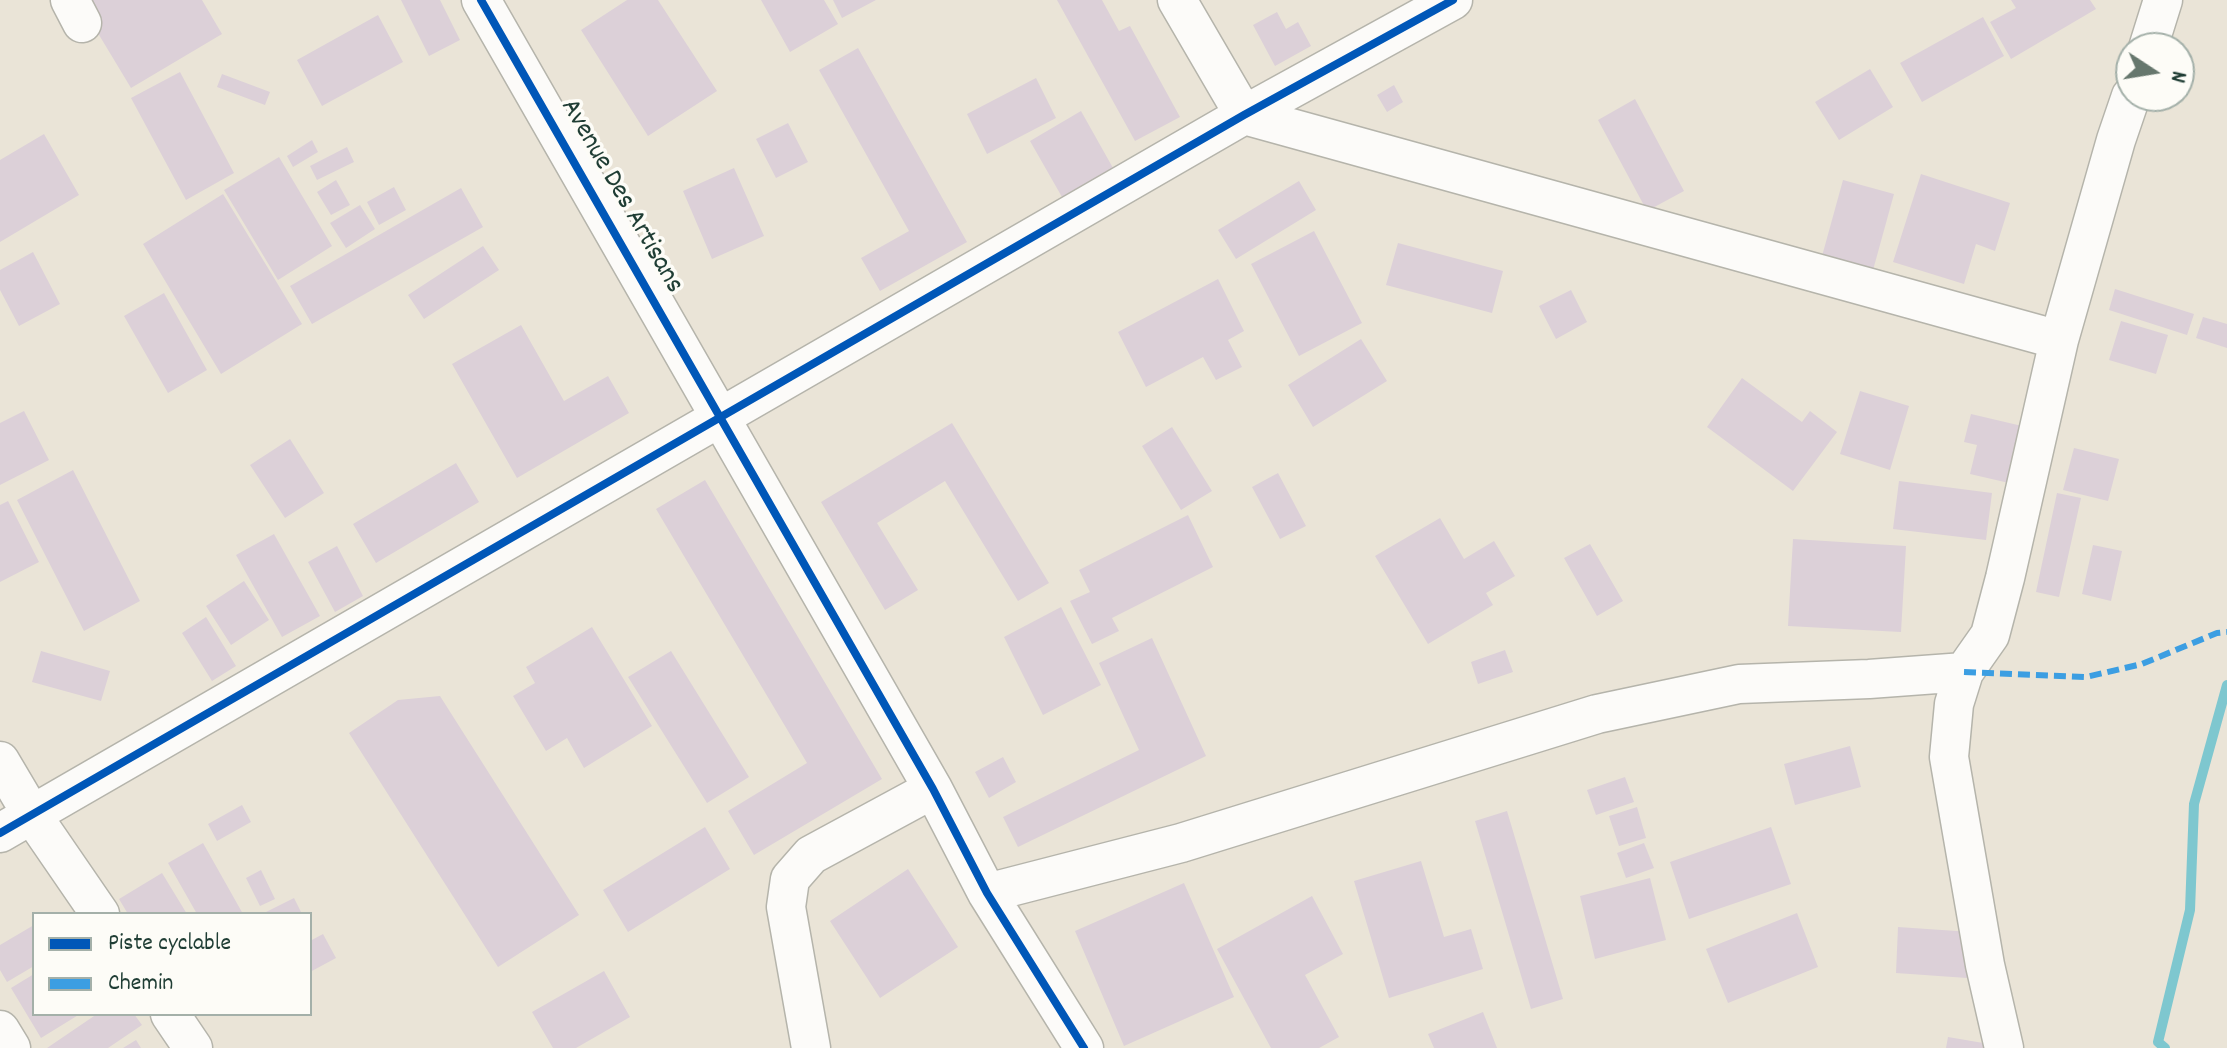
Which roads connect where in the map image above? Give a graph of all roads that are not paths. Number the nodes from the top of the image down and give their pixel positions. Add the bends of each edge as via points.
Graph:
1 (481, 0) edge
2 (1177, 0) edge
3 (1453, 0) edge
4 (2163, 0) edge
5 (2153, 32) edge
6 (2126, 112) edge
7 (1244, 115) junction
8 (2059, 340) junction
9 (720, 416) junction
10 (1964, 672) junction
11 (0, 761) edge
12 (933, 789) junction
13 (16, 824) edge
14 (987, 893) junction
15 (98, 912) edge
16 (171, 1016) edge
17 (0, 1030) edge
18 (11, 1048) edge
19 (193, 1048) edge
20 (811, 1048) edge
21 (1084, 1048) edge
22 (2004, 1048) edge

1 - 9 street, Avenue Des Artisans
2 - 7 street
3 - 7 street
4 - 5 street
6 - 8 street
7 - 8 street
7 - 9 street
8 - 10 street via 1990,635
9 - 12 street, Avenue Des Artisans
9 - 13 street
10 - 14 street via 1739,684 1597,714 1181,843
10 - 22 street via 1954,704 1949,757
11 - 13 street
12 - 14 street, Avenue Des Artisans
12 - 20 street via 811,855 790,879 786,907
13 - 15 street
14 - 21 street, Avenue Des Artisans
16 - 19 street
17 - 18 street

